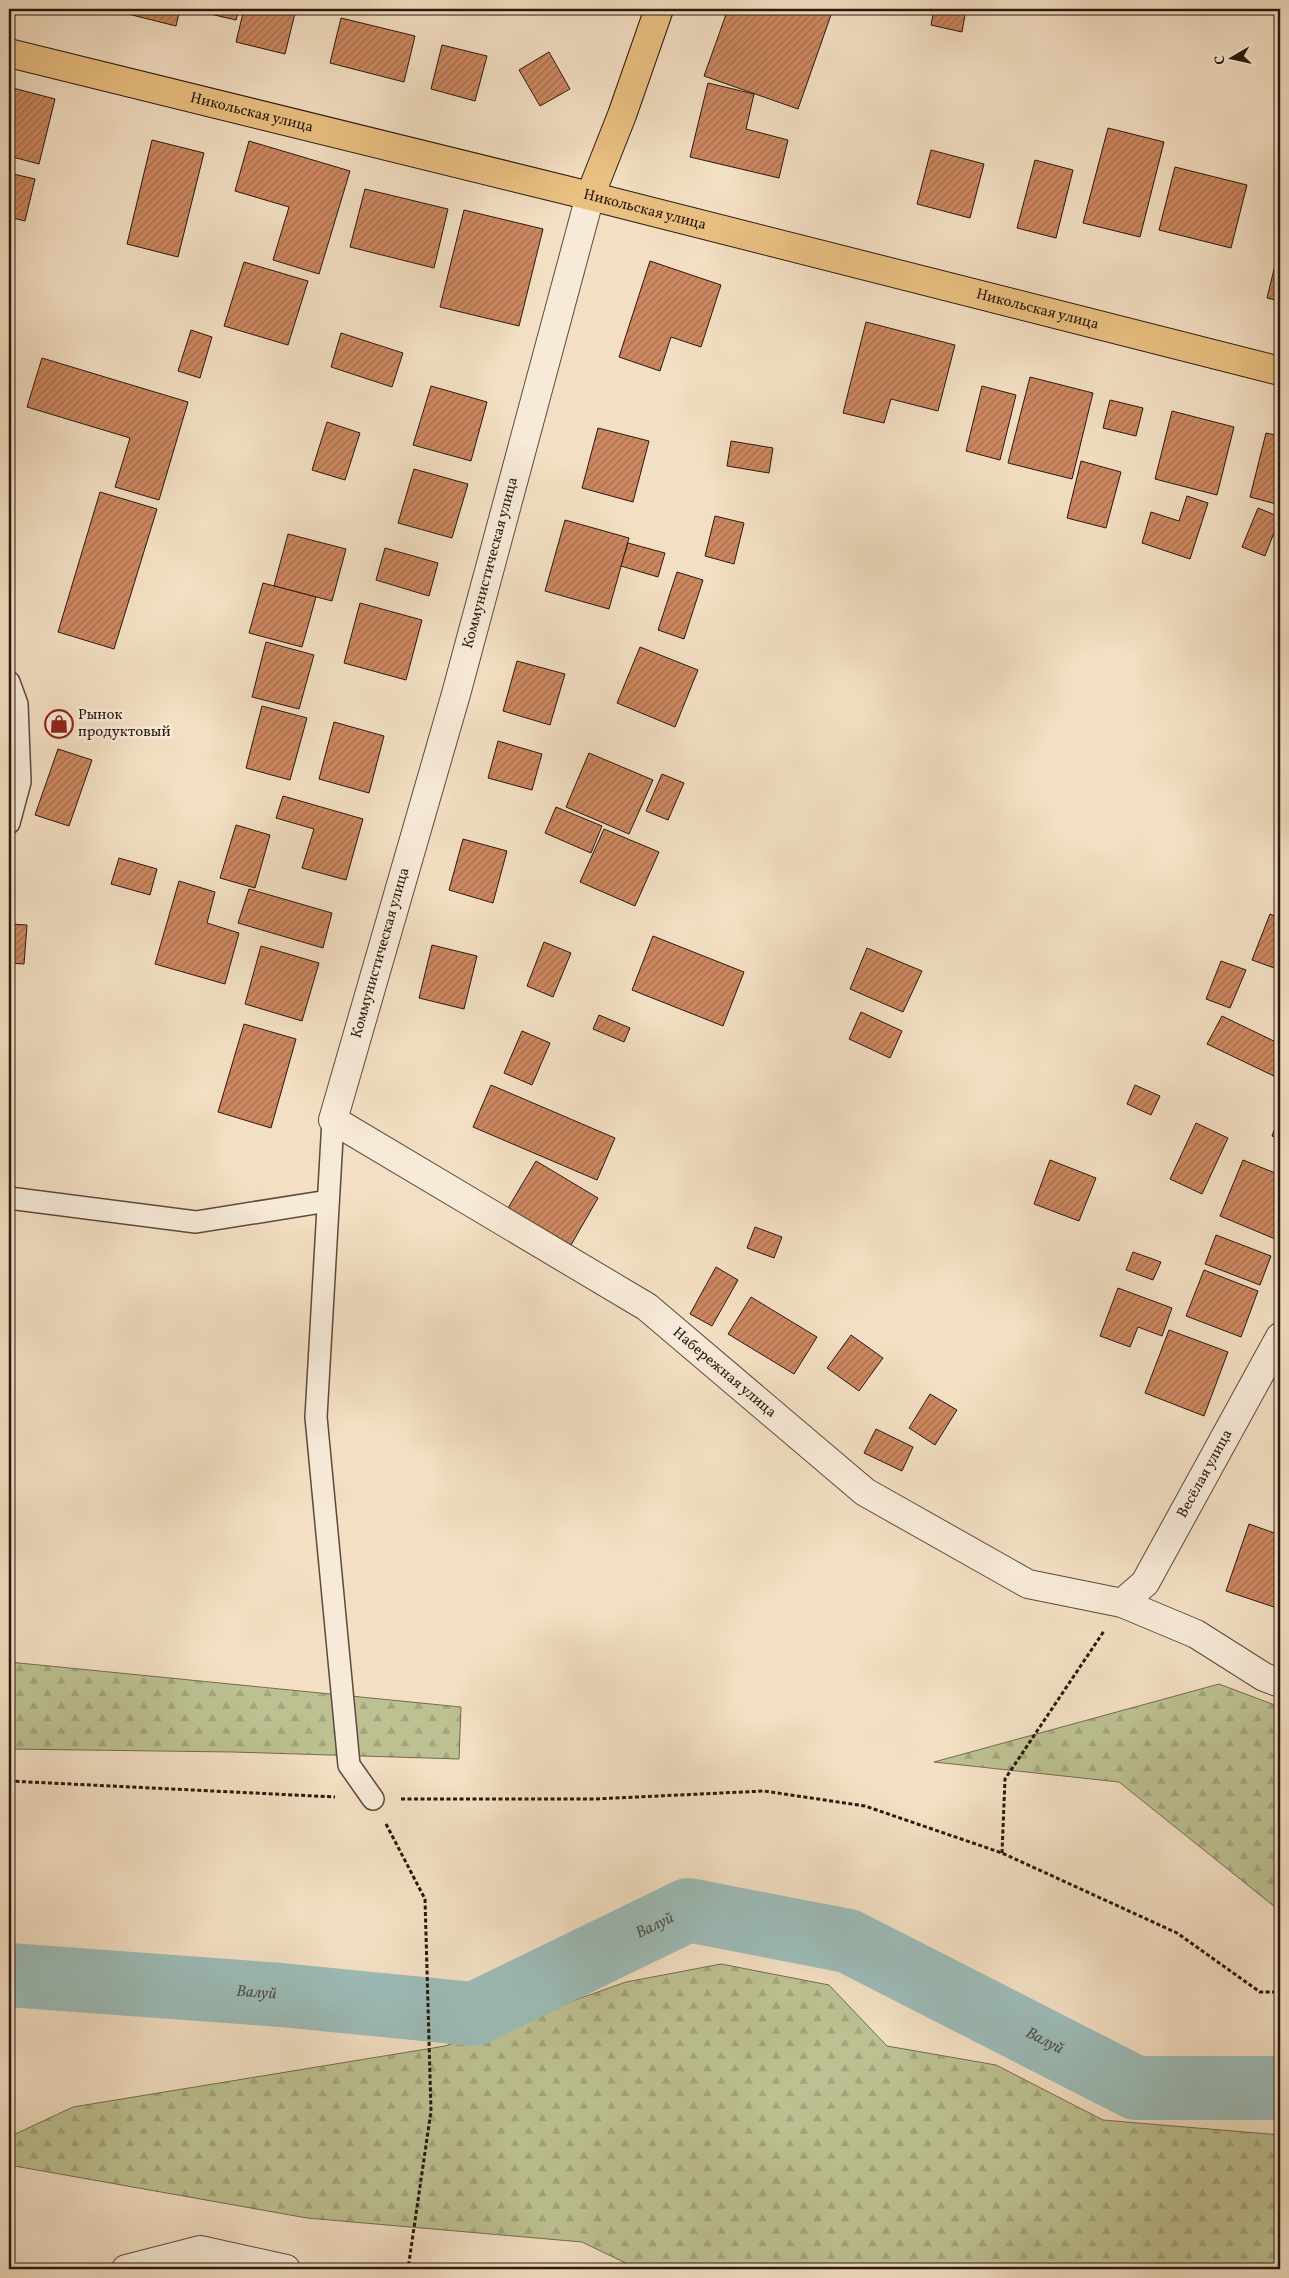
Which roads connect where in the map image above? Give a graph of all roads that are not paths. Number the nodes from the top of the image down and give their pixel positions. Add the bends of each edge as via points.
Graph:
1 (659, 9) edge
2 (9, 53) edge
3 (590, 196) junction
4 (1280, 371) edge
5 (9, 682) edge
6 (9, 822) edge
7 (333, 1120) junction
8 (9, 1198) edge
9 (328, 1201) junction
10 (1280, 1337) edge
11 (1122, 1603) junction
12 (1280, 1683) edge
13 (373, 1799) road end
14 (126, 2269) edge
15 (286, 2269) edge

1 - 3 main road, Коммунистическая улица
2 - 3 main road, Никольская улица
3 - 4 main road, Никольская улица
3 - 7 street, Коммунистическая улица via 453,703
5 - 6 lane via 17,704 20,782
7 - 9 lane
7 - 11 street, Набережная улица via 648,1306 865,1492 1028,1584
8 - 9 lane via 196,1222
9 - 13 lane via 316,1416 349,1764
10 - 11 street, Весёлая улица via 1146,1583
11 - 12 street, Набережная улица via 1196,1634 1264,1677
14 - 15 street via 200,2250

